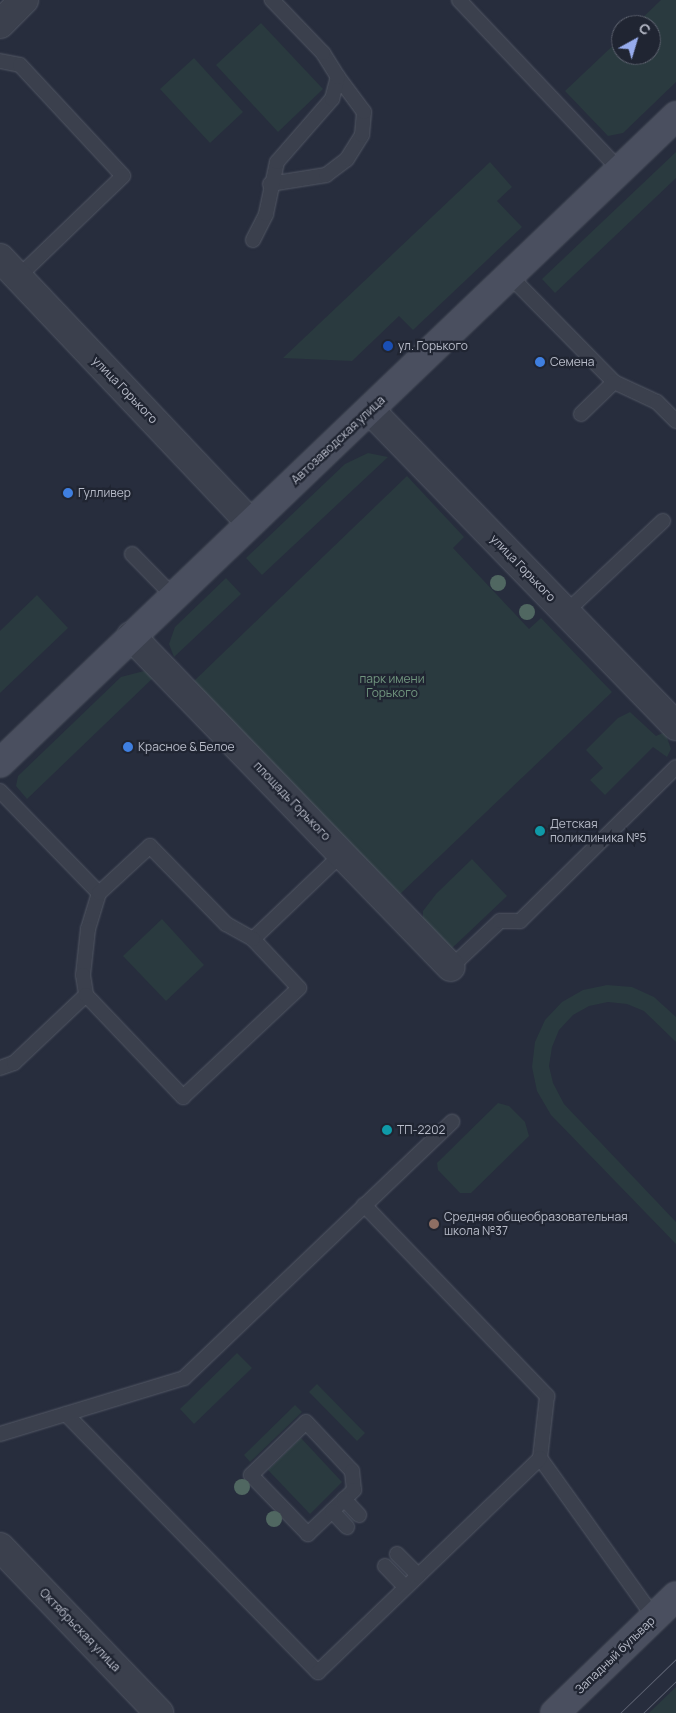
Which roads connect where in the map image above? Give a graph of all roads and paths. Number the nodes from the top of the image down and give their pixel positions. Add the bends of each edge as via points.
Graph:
1 (24, 0) edge
2 (272, 0) edge
3 (458, 0) edge
4 (0, 24) edge
5 (0, 61) edge
6 (338, 77) junction
7 (676, 116) edge
8 (620, 170) junction
9 (270, 184) junction
10 (254, 240) dead end
11 (9, 268) edge
12 (510, 276) junction
13 (614, 382) junction
14 (370, 410) junction
15 (581, 414) dead end
16 (676, 421) edge
17 (663, 521) dead end
18 (250, 522) junction
19 (132, 554) dead end
20 (173, 596) junction
21 (566, 612) junction
22 (131, 636) junction
23 (676, 726) edge
24 (0, 763) edge
25 (676, 767) edge
26 (0, 791) edge
27 (343, 853) junction
28 (99, 893) junction
29 (253, 939) junction
30 (451, 967) joint
31 (86, 995) junction
32 (0, 1068) edge
33 (452, 1122) dead end
34 (364, 1205) junction
35 (66, 1414) junction
36 (0, 1434) edge
37 (540, 1458) junction
38 (344, 1499) junction
39 (332, 1511) junction
40 (359, 1514) dead end
41 (347, 1527) dead end
42 (0, 1547) edge
43 (397, 1554) dead end
44 (385, 1566) dead end
45 (418, 1575) junction
46 (405, 1587) junction
47 (676, 1596) edge
48 (654, 1617) junction
49 (159, 1713) edge
50 (554, 1713) edge

1 - 4 street
2 - 6 lane via 323,53
3 - 8 lane
5 - 11 lane via 20,65 124,176
6 - 9 lane via 332,99 277,162
6 - 9 lane via 364,112 362,135 347,158 326,174
7 - 8 street, Автозаводская улица
8 - 12 street, Автозаводская улица
9 - 10 lane via 266,214
11 - 18 street, улица Горького
12 - 13 lane
12 - 14 street, Автозаводская улица
13 - 15 lane
13 - 16 lane via 657,402
14 - 18 street, Автозаводская улица
14 - 21 street, улица Горького
17 - 21 lane
18 - 20 street, Автозаводская улица
19 - 20 lane
20 - 22 street, Автозаводская улица
21 - 23 street, улица Горького
22 - 24 street, Автозаводская улица
22 - 27 street, площадь Горького
25 - 30 lane via 520,921 500,921
26 - 28 lane
27 - 29 lane
27 - 30 street, площадь Горького
28 - 29 lane via 150,846 226,924
28 - 31 lane via 88,929 83,975
29 - 31 lane via 299,988 184,1097
31 - 32 lane via 14,1063
33 - 34 lane
34 - 35 lane via 184,1378
34 - 37 lane via 546,1396
35 - 36 lane
35 - 46 lane via 318,1672
37 - 45 lane
37 - 48 lane
38 - 39 lane
38 - 39 lane via 354,1490 352,1471 306,1422 251,1475 308,1534
38 - 40 lane
39 - 41 lane
42 - 49 street, Октябрьская улица
43 - 45 lane
44 - 46 lane
45 - 46 lane
47 - 48 street, Западный бульвар
48 - 50 street, Западный бульвар

